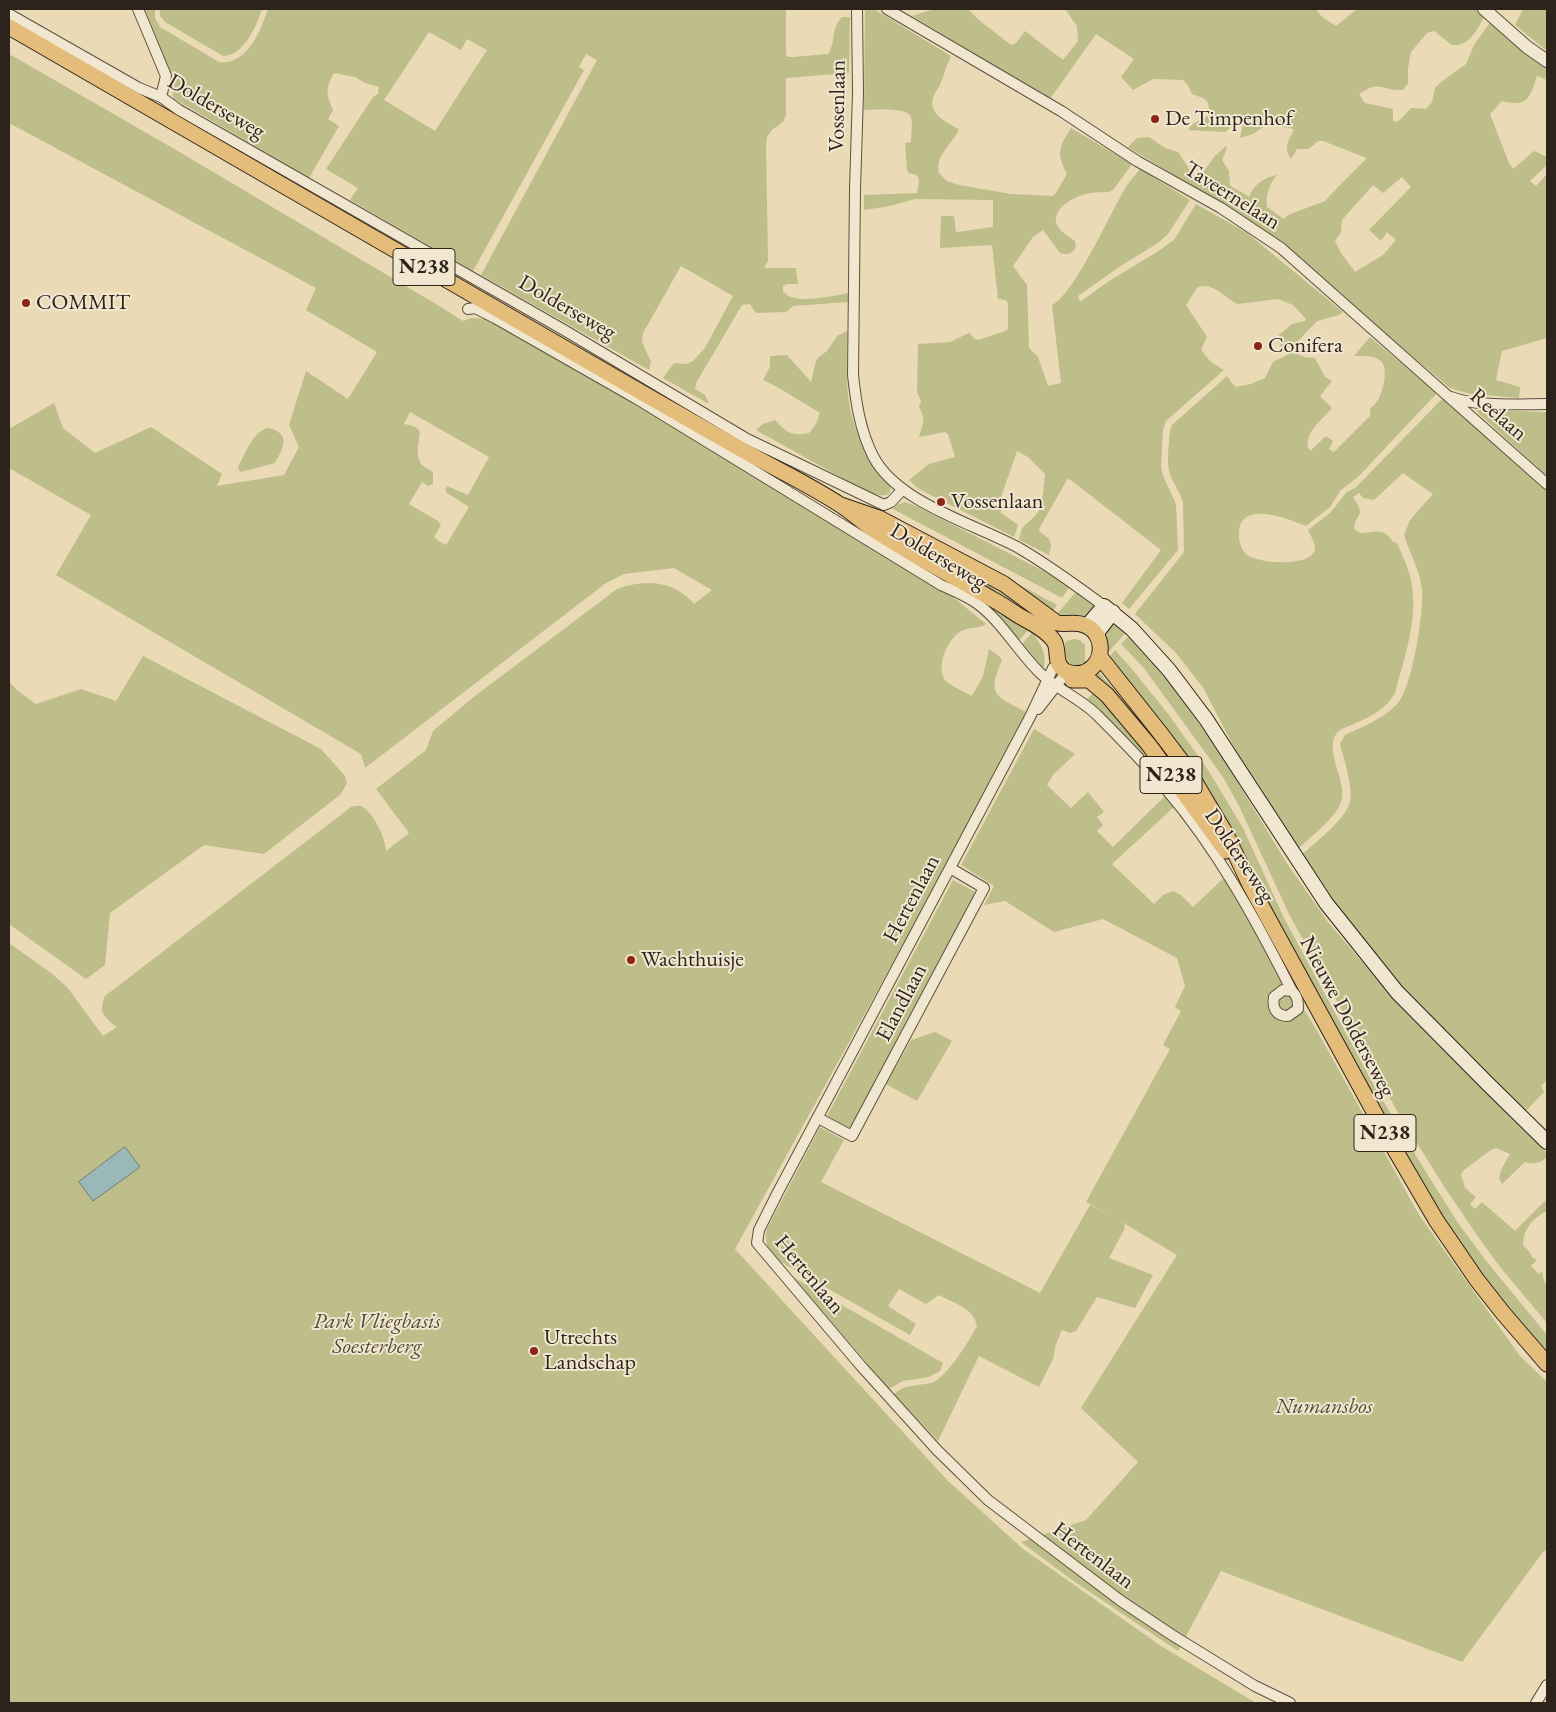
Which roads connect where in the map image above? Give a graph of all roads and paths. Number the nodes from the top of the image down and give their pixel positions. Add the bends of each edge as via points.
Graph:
1 (138, 9) edge
2 (857, 9) edge
3 (887, 9) edge
4 (1484, 9) edge
5 (9, 14) edge
6 (9, 27) edge
7 (1547, 62) edge
8 (161, 98) junction
9 (468, 309) dead end
10 (1446, 395) junction
11 (1547, 404) edge
12 (1547, 484) edge
13 (903, 489) junction
14 (841, 506) junction
15 (1108, 609) junction
16 (1084, 628) junction
17 (1052, 643) junction
18 (1098, 660) junction
19 (1061, 677) junction
20 (950, 868) junction
21 (1250, 884) junction
22 (1292, 991) dead end
23 (818, 1118) junction
24 (1547, 1142) edge
25 (1547, 1364) edge
26 (1547, 1685) edge
27 (1290, 1703) edge
28 (1536, 1703) edge

1 - 8 street via 166,76
2 - 13 street, Vossenlaan via 855,400 860,424 873,456
3 - 10 street, Taveernelaan via 1221,208 1281,248
4 - 7 street
5 - 8 street, Dolderseweg
6 - 14 main road, Dolderseweg / N238
8 - 13 street, Dolderseweg via 747,439 884,505
9 - 19 street, Dolderseweg via 475,308 496,318 637,398 941,585 974,602 988,613 1038,671
10 - 11 street, Taveernelaan via 1476,402
10 - 12 street, Reelaan
13 - 15 street, Dolderseweg via 936,509 1019,548
14 - 16 main road, Dolderseweg / N238 via 879,518 1004,584 1057,623
14 - 17 main road, Dolderseweg / N238 via 872,529 1022,618
15 - 16 main road
15 - 24 main road, Dolderseweg via 1132,629 1169,670 1206,720 1326,904 1397,992
16 - 17 main road via 1066,631
16 - 18 main road, N238 via 1101,646
17 - 19 main road via 1050,661
18 - 19 main road via 1082,673
18 - 21 main road, Nieuwe Dolderseweg / N238 via 1124,685 1186,768 1226,834
19 - 20 street, Hertenlaan via 1030,716
19 - 21 main road, Nieuwe Dolderseweg / N238 via 1086,679 1106,695 1148,745
19 - 22 street, Dolderseweg via 1167,789 1234,883
20 - 23 street, Hertenlaan
20 - 23 street, Elandlaan via 984,888 980,897 852,1136
21 - 25 main road, Nieuwe Dolderseweg / N238 via 1436,1220 1477,1280
23 - 27 street, Hertenlaan via 759,1230 757,1243 762,1250 861,1366 988,1500 1121,1601 1255,1686
26 - 28 street

